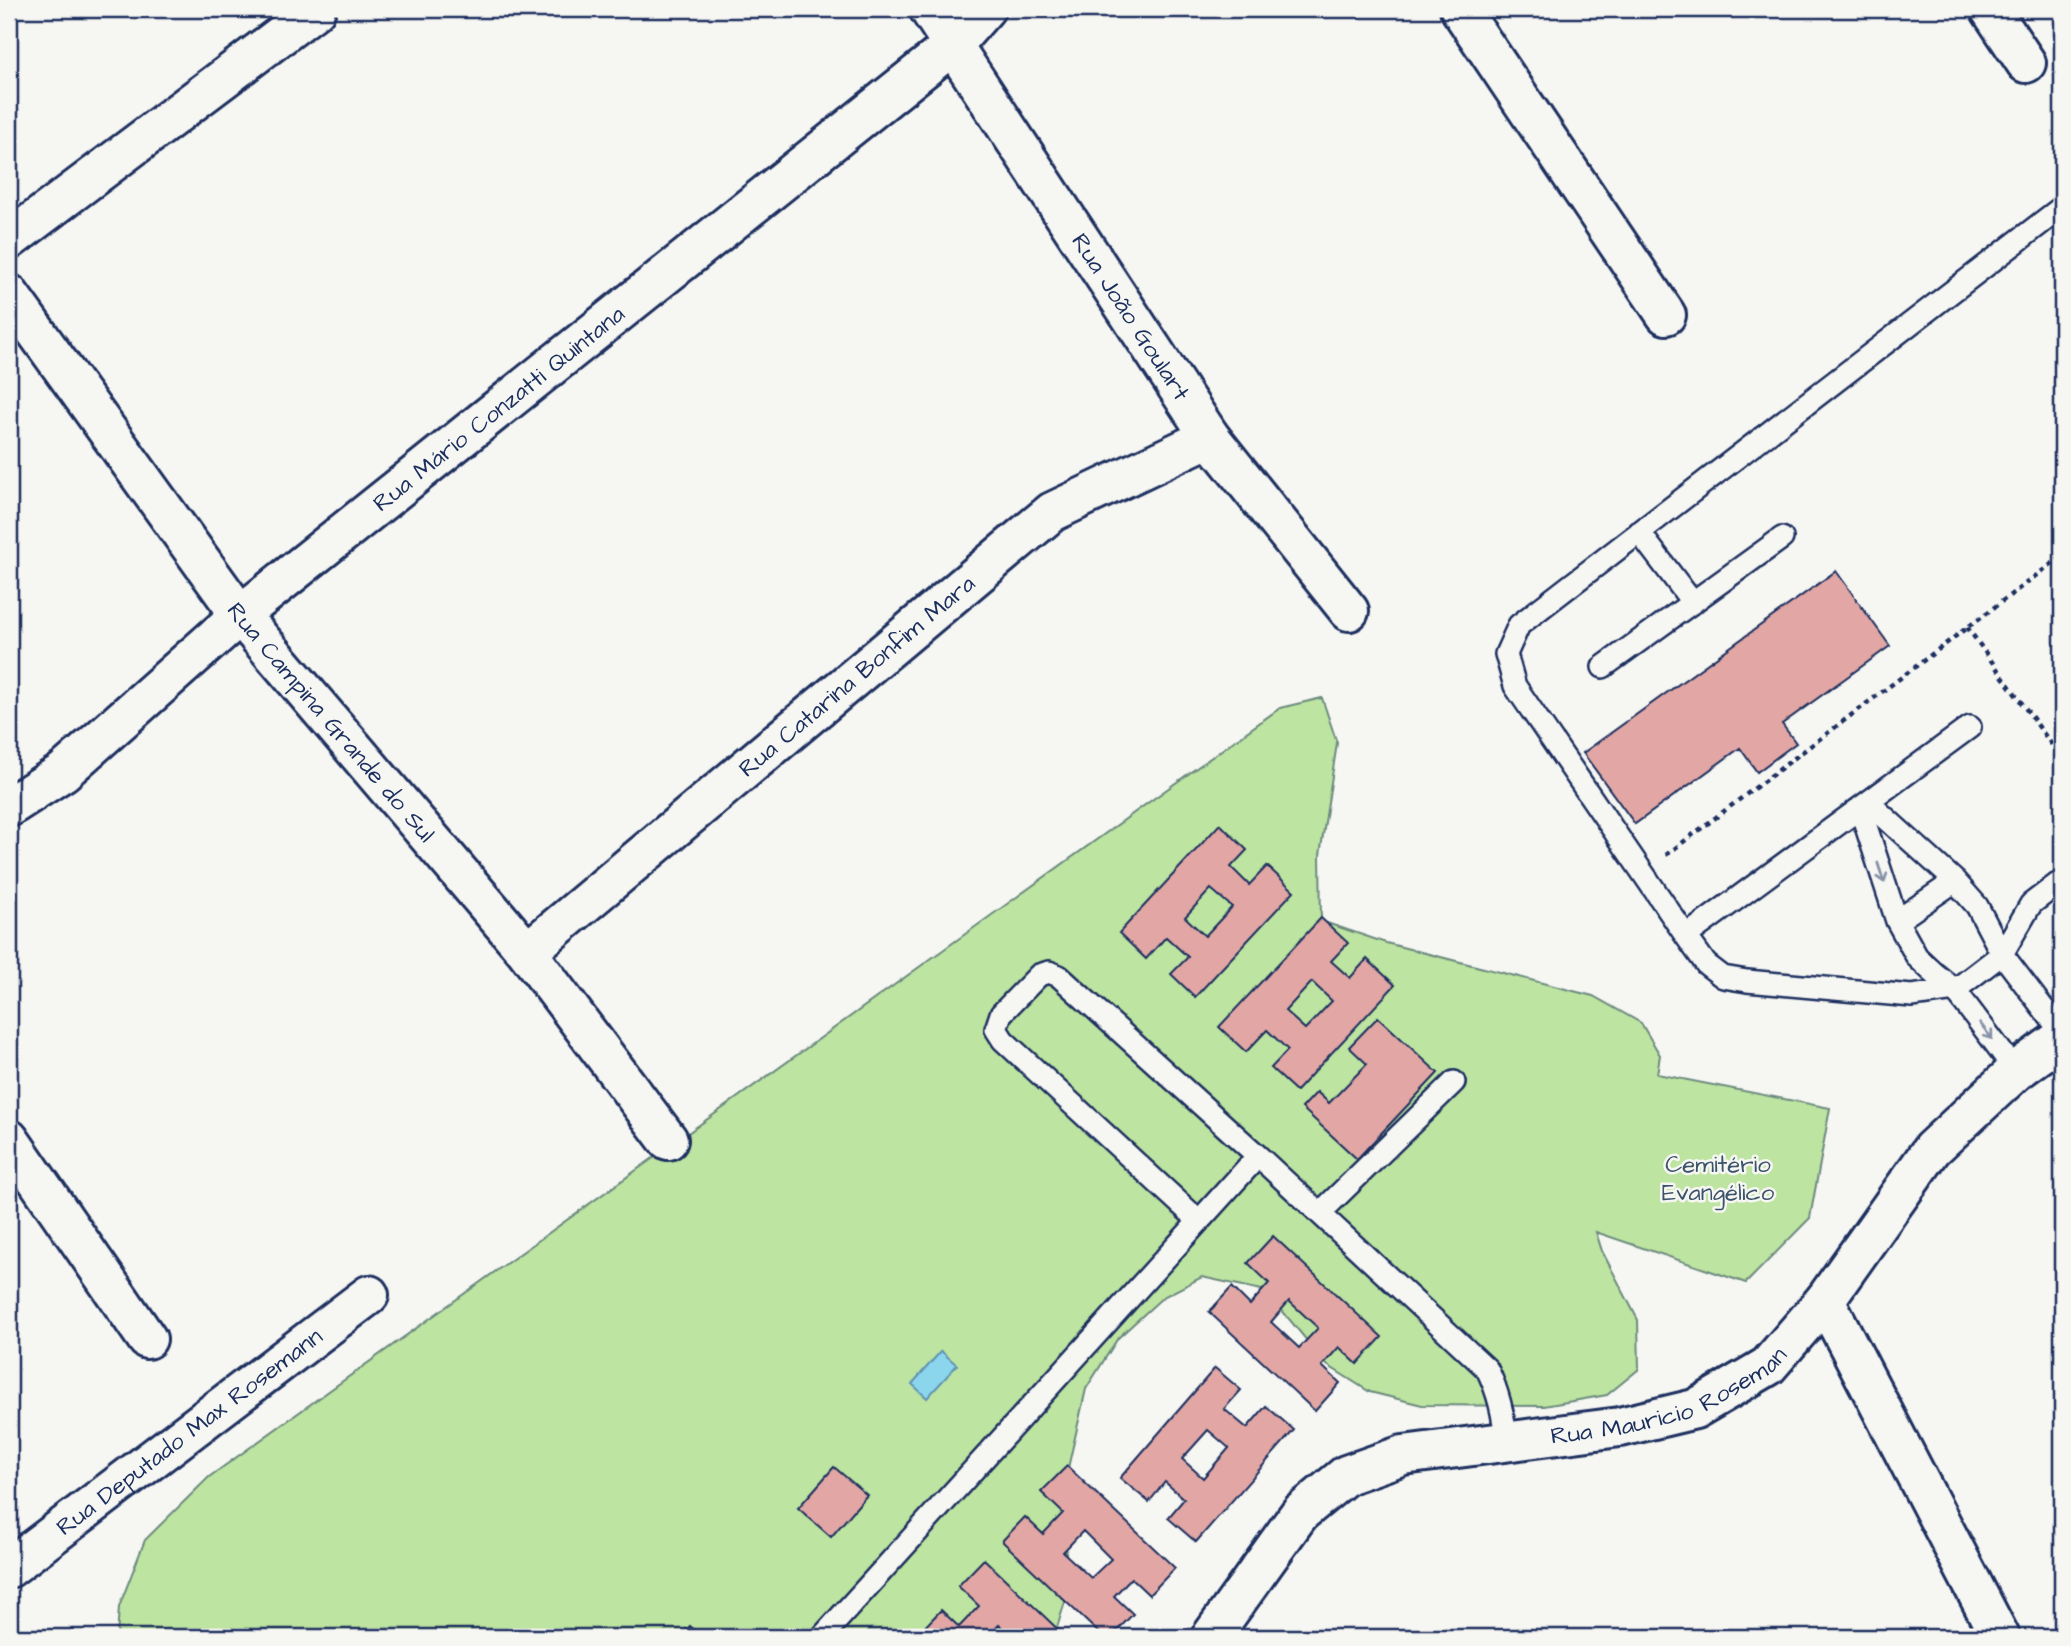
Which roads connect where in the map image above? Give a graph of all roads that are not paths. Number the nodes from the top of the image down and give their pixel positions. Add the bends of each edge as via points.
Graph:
1 (316, 9) edge
2 (929, 9) edge
3 (985, 9) edge
4 (1460, 9) edge
5 (1990, 9) edge
6 (953, 46) junction
7 (2026, 63) dead end
8 (2062, 207) edge
9 (9, 240) edge
10 (9, 294) edge
11 (1666, 315) dead end
12 (1210, 437) junction
13 (1639, 532) junction
14 (1782, 538) dead end
15 (1693, 603) junction
16 (1349, 611) dead end
17 (240, 615) junction
18 (1603, 667) dead end
19 (1970, 727) dead end
20 (1864, 805) junction
21 (9, 807) edge
22 (1955, 881) junction
23 (2062, 882) edge
24 (1897, 921) junction
25 (1686, 936) junction
26 (527, 952) junction
27 (2002, 954) junction
28 (1955, 990) junction
29 (2062, 1032) edge
30 (2062, 1038) edge
31 (2016, 1071) junction
32 (1454, 1082) dead end
33 (9, 1139) edge
34 (667, 1140) dead end
35 (1258, 1156) junction
36 (1320, 1213) junction
37 (1199, 1221) junction
38 (369, 1295) dead end
39 (1825, 1300) junction
40 (147, 1339) dead end
41 (1506, 1442) junction
42 (9, 1568) edge
43 (822, 1637) edge
44 (1211, 1637) edge
45 (2000, 1637) edge

1 - 9 street
2 - 6 street, Rua João Goulart
3 - 6 street, Rua Mário Conzatti Quintana
4 - 11 street
5 - 7 street
6 - 12 street, Rua João Goulart
6 - 17 street, Rua Mário Conzatti Quintana
8 - 13 lane
10 - 17 street, Rua Campina Grande do Sul
12 - 16 street, Rua João Goulart
12 - 26 street, Rua Catarina Bonfim Mara via 1052,512
13 - 15 lane
13 - 25 lane via 1519,625 1506,653 1514,686
14 - 15 lane
15 - 18 lane
17 - 21 street, Rua Mário Conzatti Quintana via 63,772
17 - 26 street, Rua Campina Grande do Sul
19 - 20 lane
20 - 22 lane
20 -> 24 lane
20 - 25 lane
22 - 24 lane
22 - 27 lane via 1977,906
23 - 27 lane via 2031,904
24 - 28 lane via 1917,957
25 - 28 lane via 1706,964 1723,977 1912,996
26 - 34 street, Rua Campina Grande do Sul
27 - 28 lane
27 - 29 lane
28 -> 31 lane
30 - 31 street, Rua Mauricio Roseman
31 - 39 street, Rua Mauricio Roseman via 1932,1149
32 - 36 lane
33 - 40 street
35 - 36 lane
35 - 37 lane
35 - 37 lane via 1059,976 1039,975 1001,1014 996,1029 1003,1040
36 - 41 lane via 1487,1369 1503,1411
37 - 43 lane
38 - 42 street, Rua Deputado Max Rosemann
39 - 41 street, Rua Mauricio Roseman via 1768,1366 1695,1409 1620,1427
39 - 45 street
41 - 44 street, Rua Mauricio Roseman via 1403,1455 1346,1475 1300,1513

